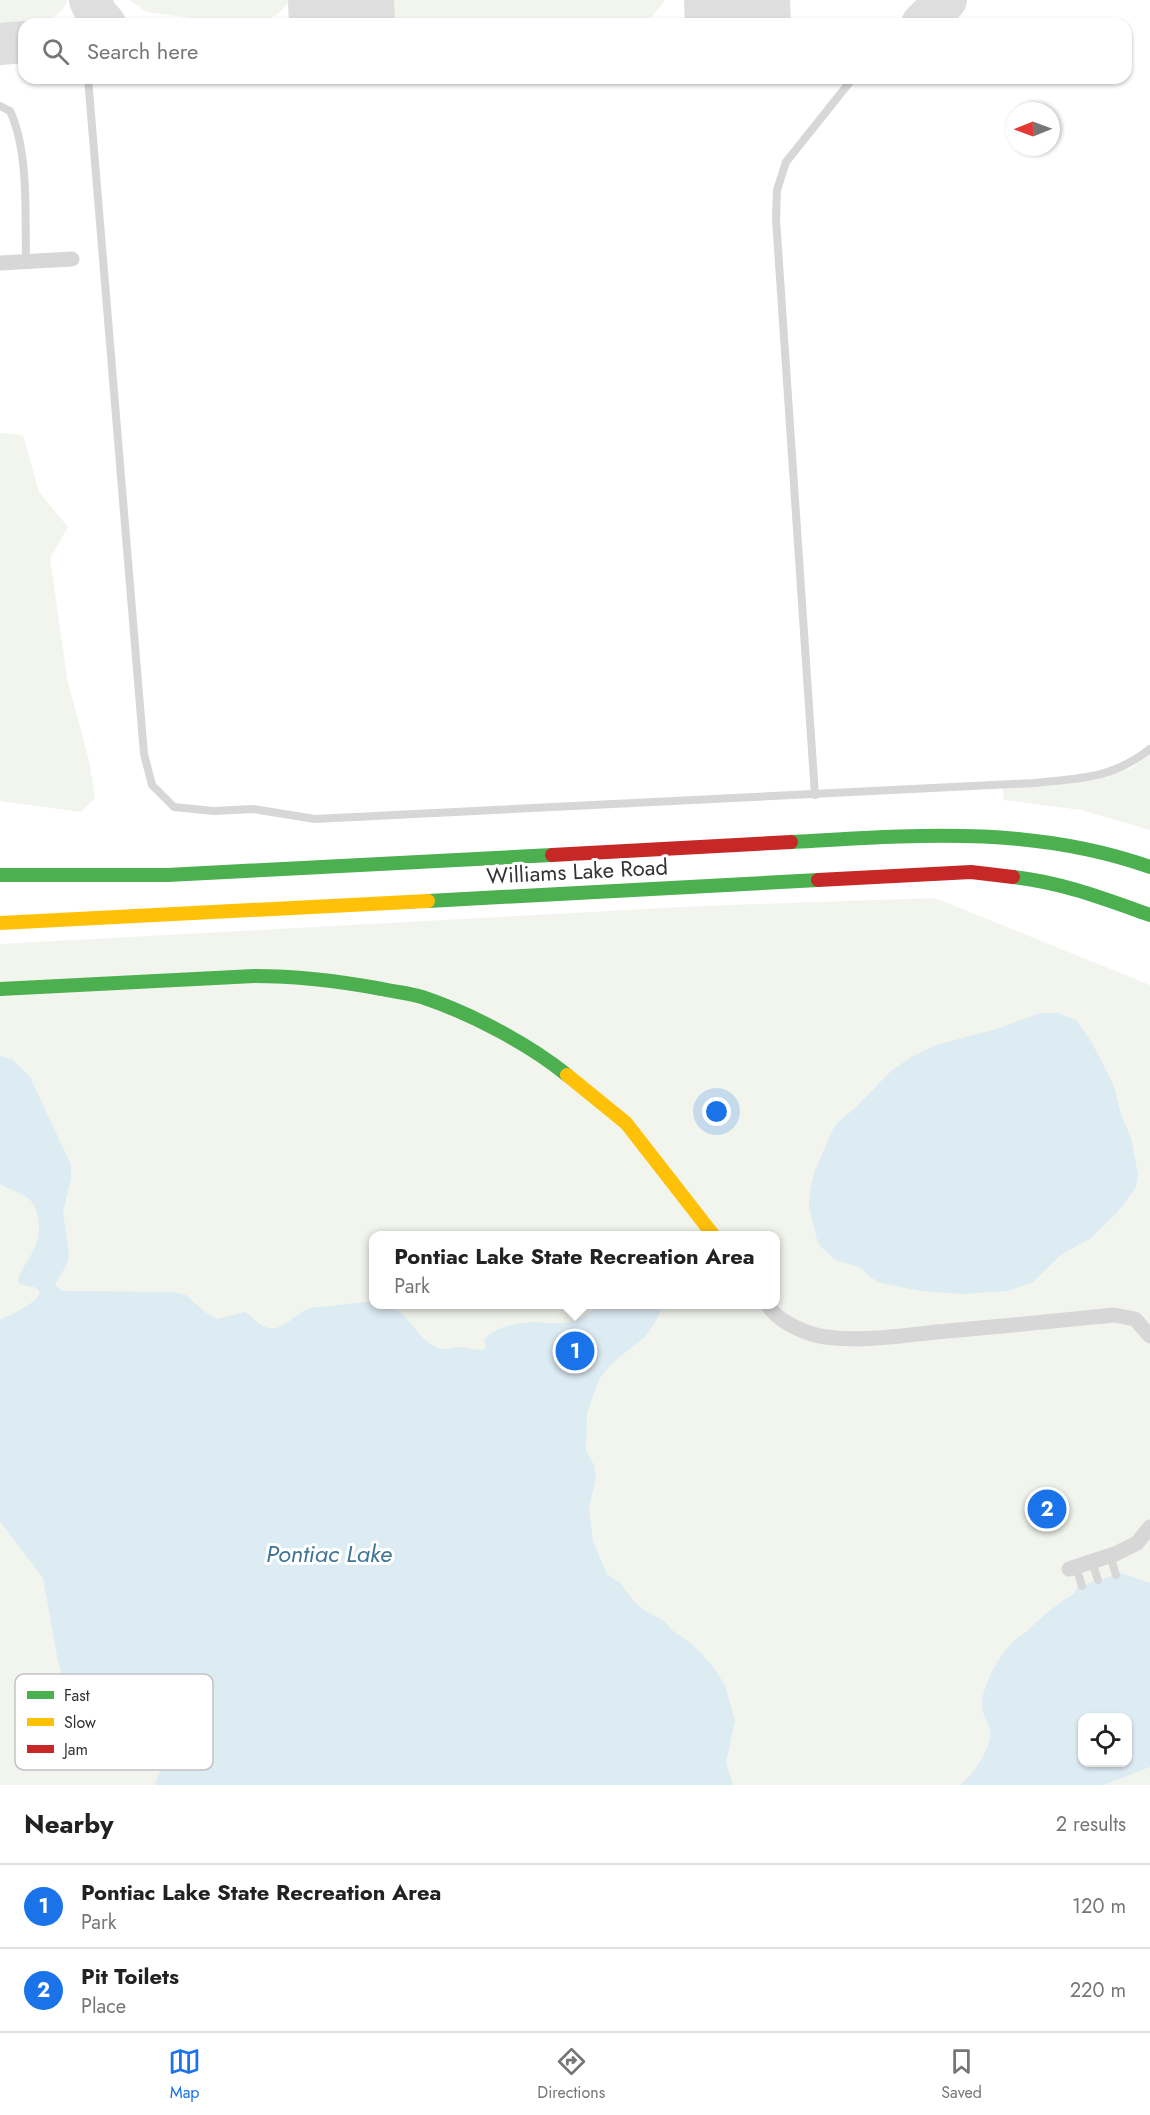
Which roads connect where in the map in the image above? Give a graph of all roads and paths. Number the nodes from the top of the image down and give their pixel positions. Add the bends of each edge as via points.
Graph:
1 (88, 84) edge
2 (848, 84) edge
3 (0, 106) edge
4 (72, 259) dead end
5 (26, 262) junction
6 (0, 263) edge
7 (1150, 749) edge
8 (815, 795) junction
9 (1150, 867) edge
10 (0, 875) edge
11 (1150, 915) edge
12 (0, 923) edge
13 (0, 989) edge
14 (710, 1231) edge
15 (770, 1309) edge
16 (1150, 1336) edge
17 (1150, 1527) edge
18 (1110, 1556) junction
19 (1092, 1562) junction
20 (1072, 1568) joint
21 (1116, 1575) dead end
22 (1098, 1580) dead end
23 (1082, 1586) dead end

1 - 8 lane via 144,754 152,785 165,799 183,809 253,809 315,819
2 - 8 lane via 786,162 777,190
3 - 5 lane via 10,111 19,132
4 - 5 street
5 - 6 street
7 - 8 lane via 1104,775
9 - 10 main road, Williams Lake Road via 1065,842 944,835 167,875
11 - 12 main road, Williams Lake Road via 1043,880 971,872
13 - 14 main road via 290,976 336,980 421,997 514,1040 551,1062 587,1091 626,1124
15 - 16 street via 794,1327 814,1335 838,1337 878,1338 1114,1315 1136,1319
17 - 18 street via 1137,1543
18 - 19 street
18 - 21 lane
19 - 20 street
19 - 22 lane
20 - 23 lane

